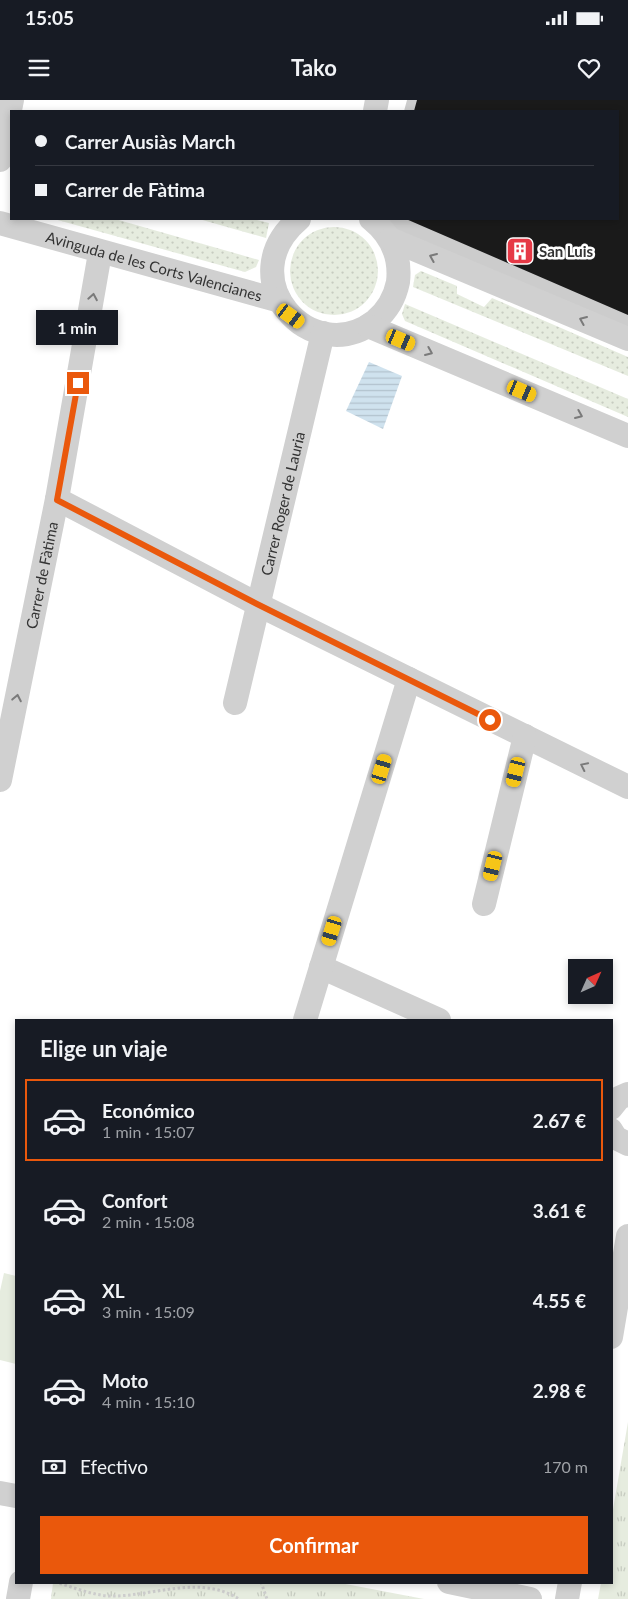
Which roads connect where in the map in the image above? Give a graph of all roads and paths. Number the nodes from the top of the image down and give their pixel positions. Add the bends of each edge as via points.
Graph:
1 (9, 130) edge
2 (0, 160) edge
3 (298, 220) edge
4 (372, 220) edge
5 (0, 223) edge
6 (390, 239) junction
7 (100, 253) junction
8 (280, 301) junction
9 (368, 326) junction
10 (323, 333) junction
11 (628, 339) edge
12 (628, 436) edge
13 (57, 500) junction
14 (257, 604) junction
15 (410, 679) junction
16 (235, 703) dead end
17 (5, 731) edge
18 (525, 736) junction
19 (0, 780) edge
20 (628, 787) edge
21 (484, 904) dead end
22 (321, 967) junction
23 (305, 1019) edge
24 (437, 1019) edge
25 (628, 1236) edge
26 (613, 1324) edge
27 (0, 1493) edge
28 (15, 1496) edge
29 (22, 1584) edge
30 (63, 1584) edge
31 (262, 1584) edge
32 (459, 1584) edge
33 (534, 1584) edge
34 (570, 1584) edge
35 (18, 1599) edge
36 (239, 1599) edge
37 (268, 1599) edge
38 (530, 1599) edge
39 (567, 1599) edge

1 - 2 street
3 - 8 street via 287,229 276,247 272,275
4 - 6 street
5 - 7 street, Avinguda de les Corts Valencianes
6 - 9 street via 397,255 399,272 396,290 390,304
11 -> 6 street
7 - 8 street, Avinguda de les Corts Valencianes
13 -> 7 street, Carrer de Fàtima
8 - 10 street via 291,316 306,327
9 - 10 street via 354,332
9 -> 12 street
10 - 14 street, Carrer Roger de Lauria
13 - 14 street
17 -> 13 street, Carrer de Fàtima
14 - 15 street
14 - 16 street, Carrer Roger de Lauria
15 - 18 street
15 - 22 street
17 - 19 street, Carrer de Fàtima
20 -> 18 street
18 - 21 street
22 - 23 street
22 - 24 street
25 - 26 street
27 - 28 street
29 - 35 street
30 - 36 path via 113,1597 210,1587
31 - 37 path
32 - 38 street
33 - 38 street
34 - 39 street

